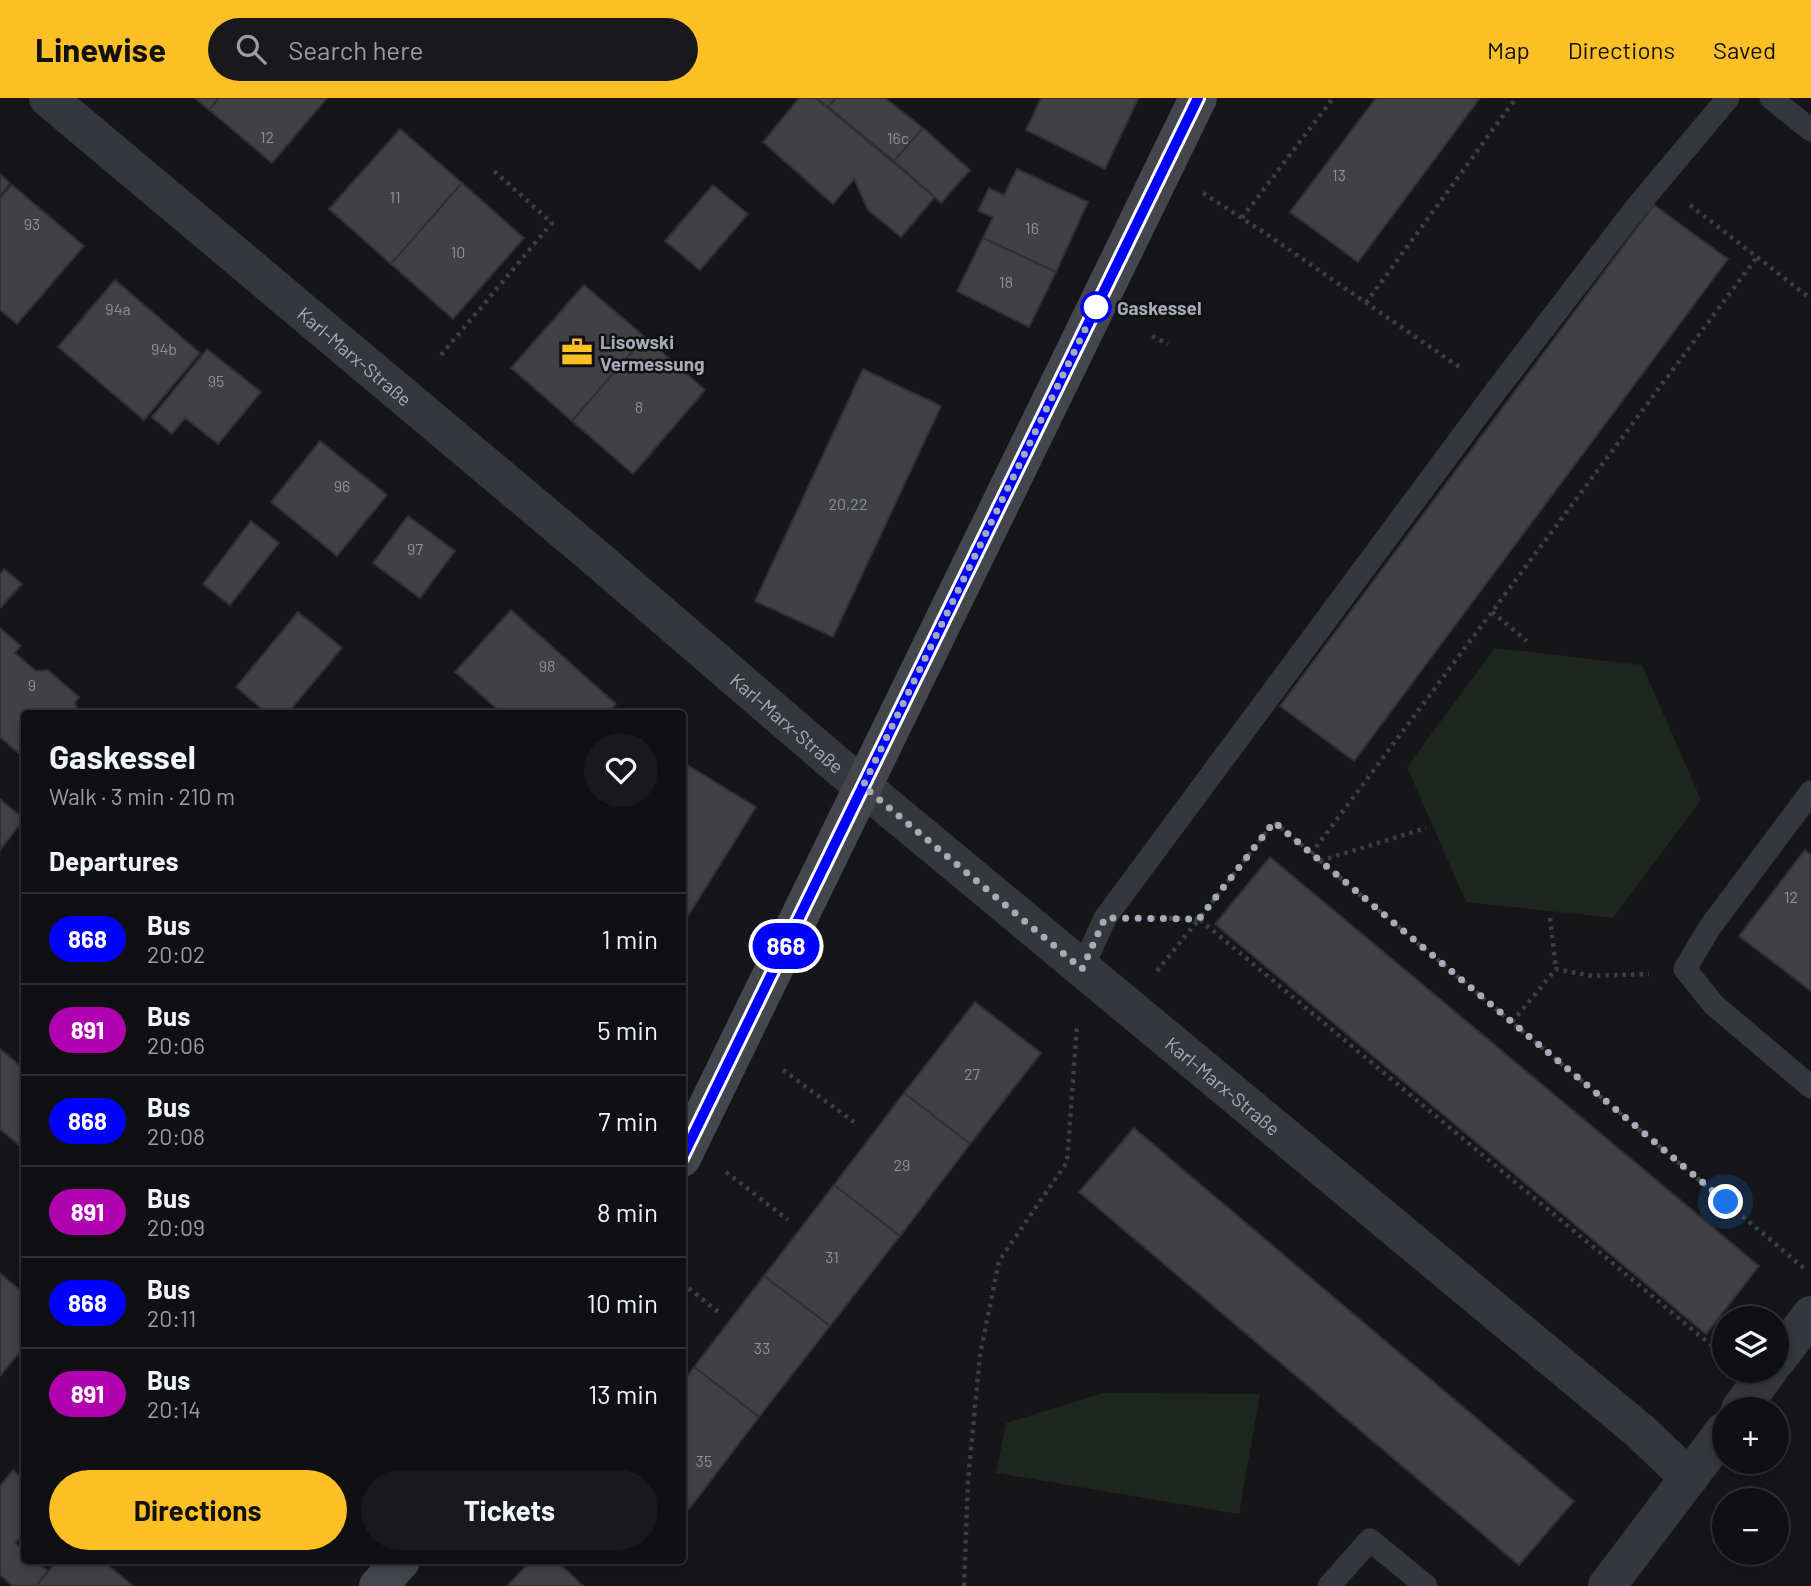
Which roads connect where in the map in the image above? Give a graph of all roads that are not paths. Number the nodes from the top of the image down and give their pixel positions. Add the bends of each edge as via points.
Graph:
1 (48, 98) edge
2 (1198, 98) edge
3 (1728, 98) edge
4 (1771, 98) edge
5 (1811, 130) edge
6 (863, 786) junction
7 (1811, 792) edge
8 (1082, 969) junction
9 (1811, 1087) edge
10 (686, 1150) edge
11 (1811, 1315) edge
12 (1789, 1344) edge
13 (1712, 1447) edge
14 (1689, 1478) junction
15 (398, 1564) edge
16 (378, 1586) edge
17 (1329, 1586) edge
18 (1426, 1586) edge
19 (1607, 1586) edge

1 - 6 street, Karl-Marx-Straße
2 - 6 main road
3 - 8 lane via 1495,392 1105,918
4 - 5 lane
6 - 8 street, Karl-Marx-Straße
6 - 10 main road
7 - 9 lane via 1710,927 1685,969 1714,1005
8 - 14 street, Karl-Marx-Straße via 1641,1432
11 - 12 street
13 - 14 street
14 - 19 street
15 - 16 main road
17 - 18 lane via 1370,1540

